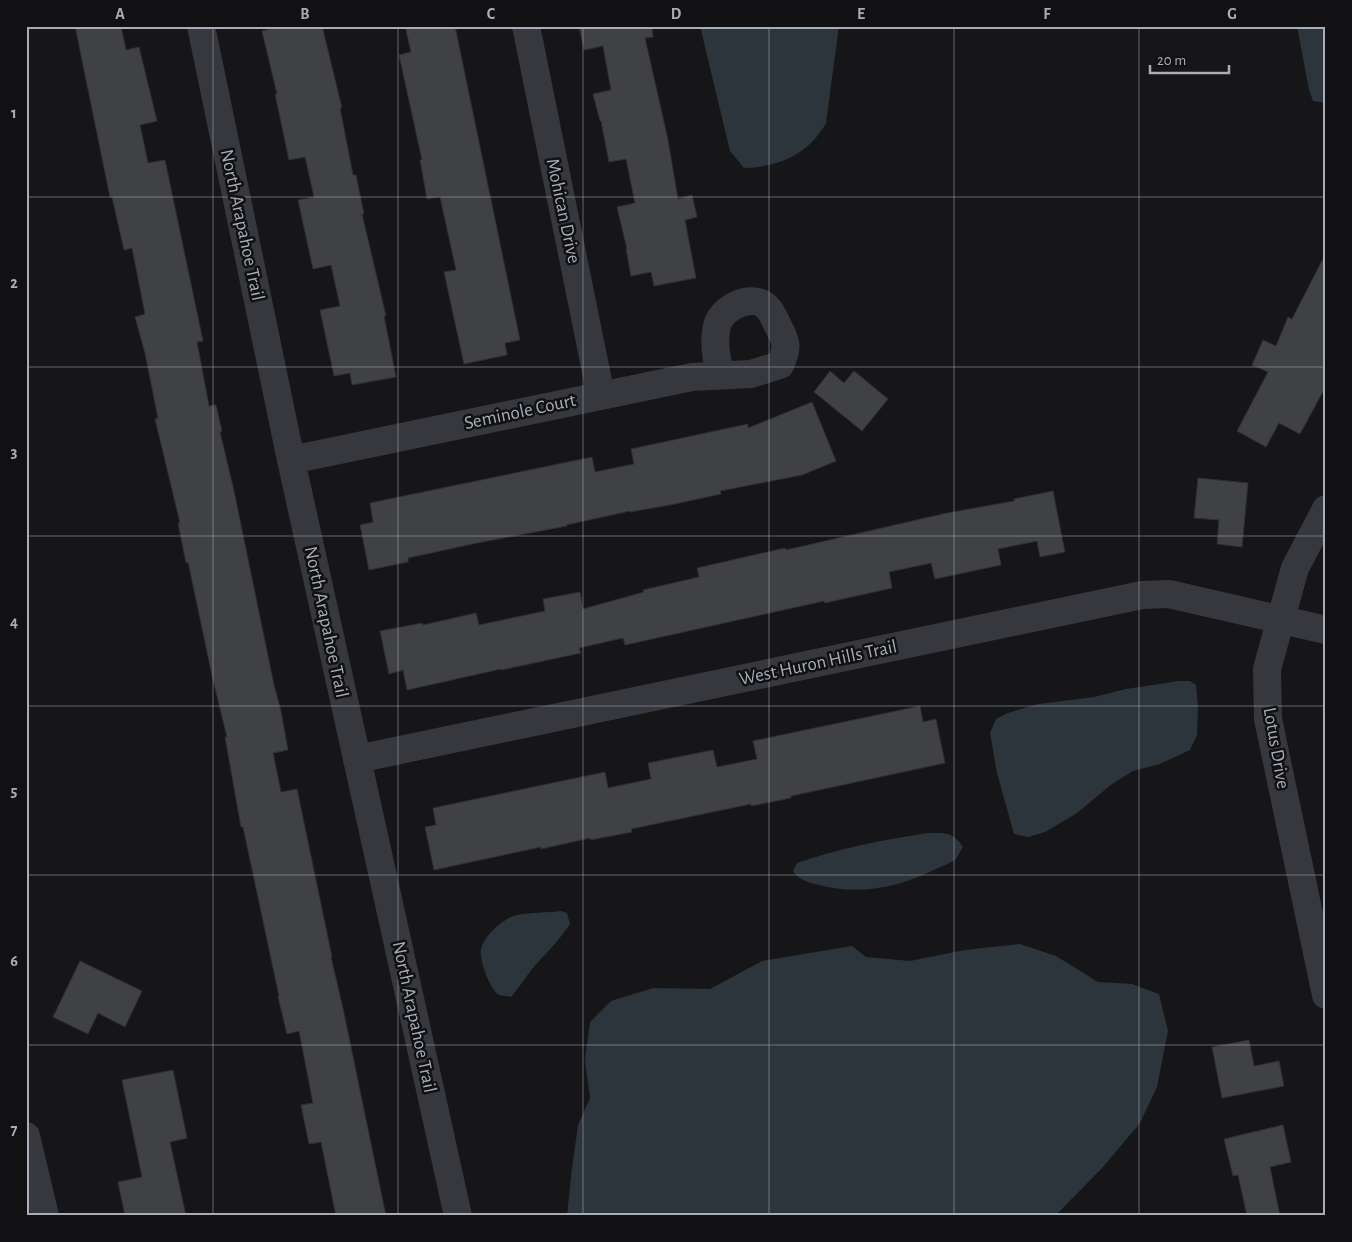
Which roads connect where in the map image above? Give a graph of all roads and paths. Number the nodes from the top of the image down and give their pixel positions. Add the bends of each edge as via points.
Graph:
1 (201, 26) edge
2 (526, 26) edge
3 (721, 375) junction
4 (601, 396) junction
5 (291, 460) junction
6 (1326, 509) edge
7 (1280, 619) junction
8 (1326, 630) edge
9 (357, 759) junction
10 (1326, 995) edge
11 (26, 1136) edge
12 (45, 1216) edge
13 (458, 1216) edge

1 - 5 street, North Arapahoe Trail
2 - 4 street, Mohican Drive
3 - 3 street, Seminole Court via 751,374 780,365 786,339 771,312 762,304 747,300 728,310 717,324 716,358
3 - 4 street, Seminole Court via 692,377
4 - 5 street, Seminole Court
5 - 9 street, North Arapahoe Trail
6 - 7 street, Lotus Drive via 1295,568
7 - 8 street, West Huron Hills Trail
7 - 9 street, West Huron Hills Trail via 1169,594 1142,595
7 - 10 street, Lotus Drive via 1267,669 1268,719
9 - 13 street, North Arapahoe Trail
11 - 12 street

